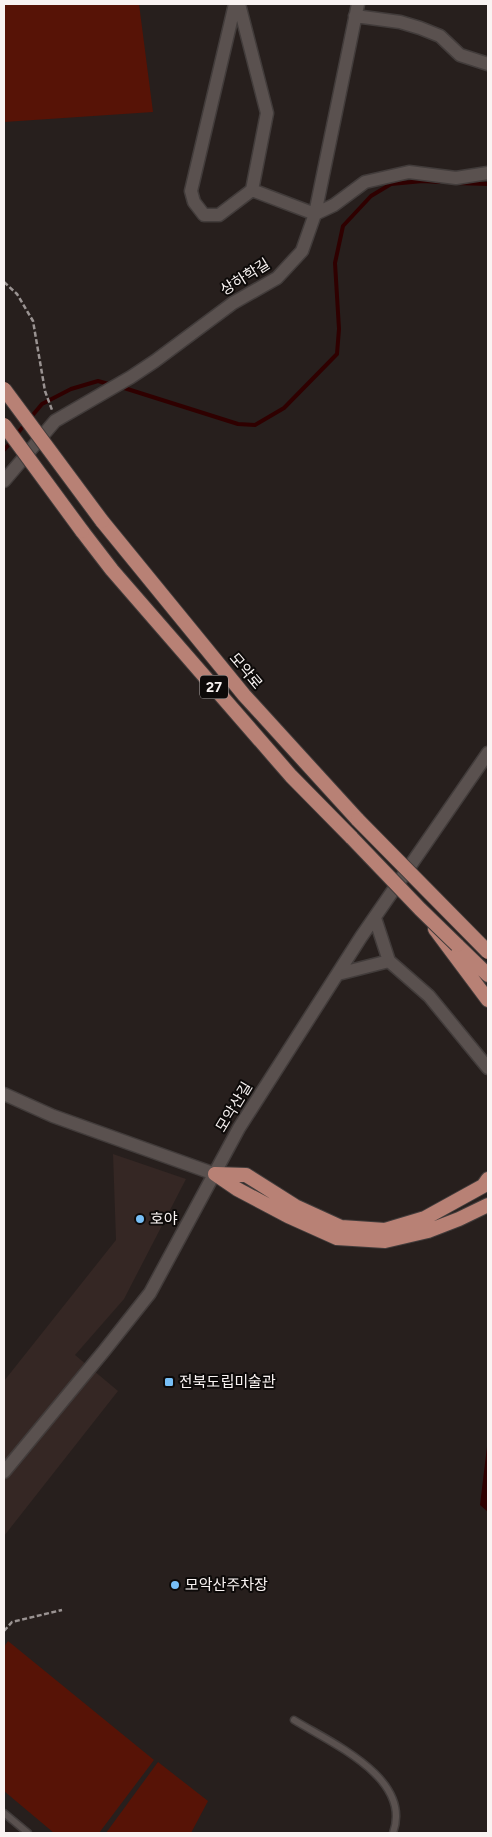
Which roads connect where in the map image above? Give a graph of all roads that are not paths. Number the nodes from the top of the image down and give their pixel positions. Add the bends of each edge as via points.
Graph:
1 (235, 4) edge
2 (239, 4) edge
3 (357, 10) edge
4 (488, 64) edge
5 (488, 173) edge
6 (252, 190) junction
7 (315, 214) junction
8 (4, 389) edge
9 (4, 425) edge
10 (4, 481) edge
11 (488, 753) edge
12 (420, 909) junction
13 (375, 918) junction
14 (460, 923) junction
15 (488, 948) edge
16 (488, 952) edge
17 (388, 961) junction
18 (338, 974) junction
19 (488, 975) edge
20 (488, 1000) edge
21 (488, 1068) edge
22 (4, 1094) edge
23 (215, 1174) junction
24 (488, 1179) edge
25 (488, 1205) edge
26 (4, 1472) edge
27 (294, 1720) dead end
28 (4, 1813) edge
29 (28, 1833) edge
30 (393, 1833) edge

1 - 6 street via 191,191 194,202 204,214 219,215
2 - 6 street via 267,113
3 - 4 street via 440,36 460,55
3 - 7 street, 상하학길
5 - 7 street via 456,178 409,172 365,182 334,205
6 - 7 street
7 - 10 street, 상하학길 via 302,251 277,278 233,303 130,377 56,421
8 - 14 main road, 모악로 / 27, bridge via 102,521 244,695 358,820
9 - 12 main road, 27, bridge via 112,570 291,776
11 - 13 street, 모악산길
12 - 19 main road, 27, bridge
12 - 20 main road
13 - 17 street
13 - 18 street, 모악산길
14 - 15 main road
14 - 16 main road, 모악로 / 27, bridge
17 - 18 street
17 - 21 street via 429,996
18 - 23 street, 모악산길 via 239,1128
22 - 23 street via 53,1116
23 - 24 main road via 246,1175 294,1206 340,1227 385,1230 425,1218 483,1186
23 - 25 main road via 288,1216 337,1238 385,1241 428,1231
23 - 26 street, 모악산길 via 150,1293
27 - 30 lane via 368,1766 385,1783 396,1809
28 - 29 lane

